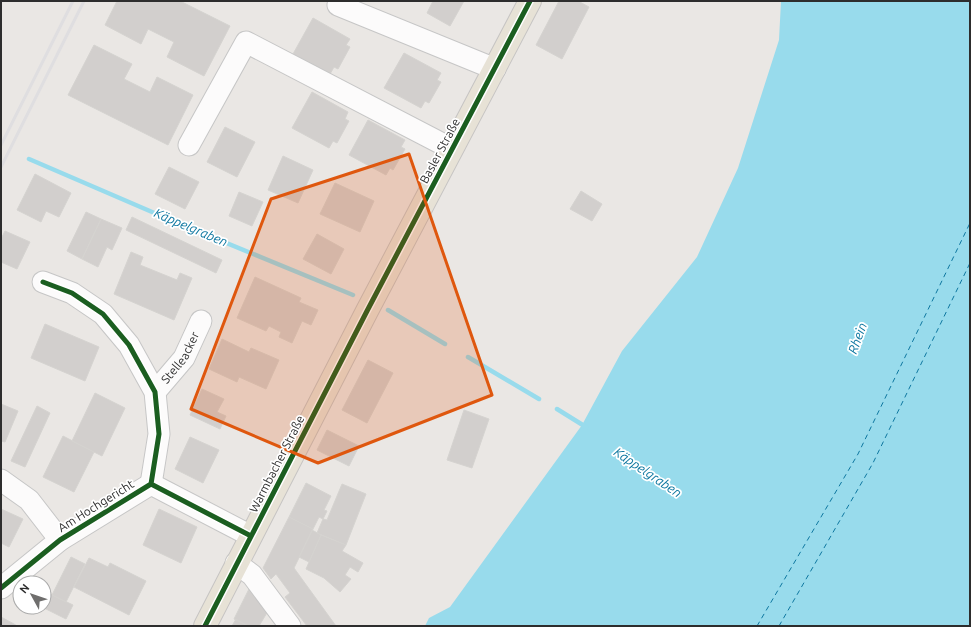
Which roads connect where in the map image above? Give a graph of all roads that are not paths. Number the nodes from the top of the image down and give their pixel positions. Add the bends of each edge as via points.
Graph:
1 (530, 1) edge
2 (338, 5) dead end
3 (495, 69) junction
4 (189, 145) dead end
5 (452, 149) junction
6 (43, 282) dead end
7 (367, 311) joint
8 (202, 321) dead end
9 (155, 392) junction
10 (1, 480) edge
11 (151, 484) junction
12 (251, 536) junction
13 (60, 540) junction
14 (236, 563) junction
15 (1, 588) edge
16 (205, 626) edge
17 (290, 626) edge

1 - 3 main road, Basler Straße
2 - 3 street
3 - 5 main road, Basler Straße
4 - 5 street via 246,42
5 - 7 main road, Basler Straße
6 - 9 street, Stelleacker via 72,293 103,314 129,345
7 - 12 main road, Warmbacher Straße
8 - 9 street, Stelleacker via 184,358
9 - 11 street, Stelleacker via 159,434
10 - 13 street, Am Hochgericht via 29,500
11 - 12 street, Am Hochgericht
11 - 13 street, Am Hochgericht
12 - 14 main road, Warmbacher Straße
13 - 15 street, Am Hochgericht
14 - 16 main road, Warmbacher Straße
14 - 17 street via 252,575

